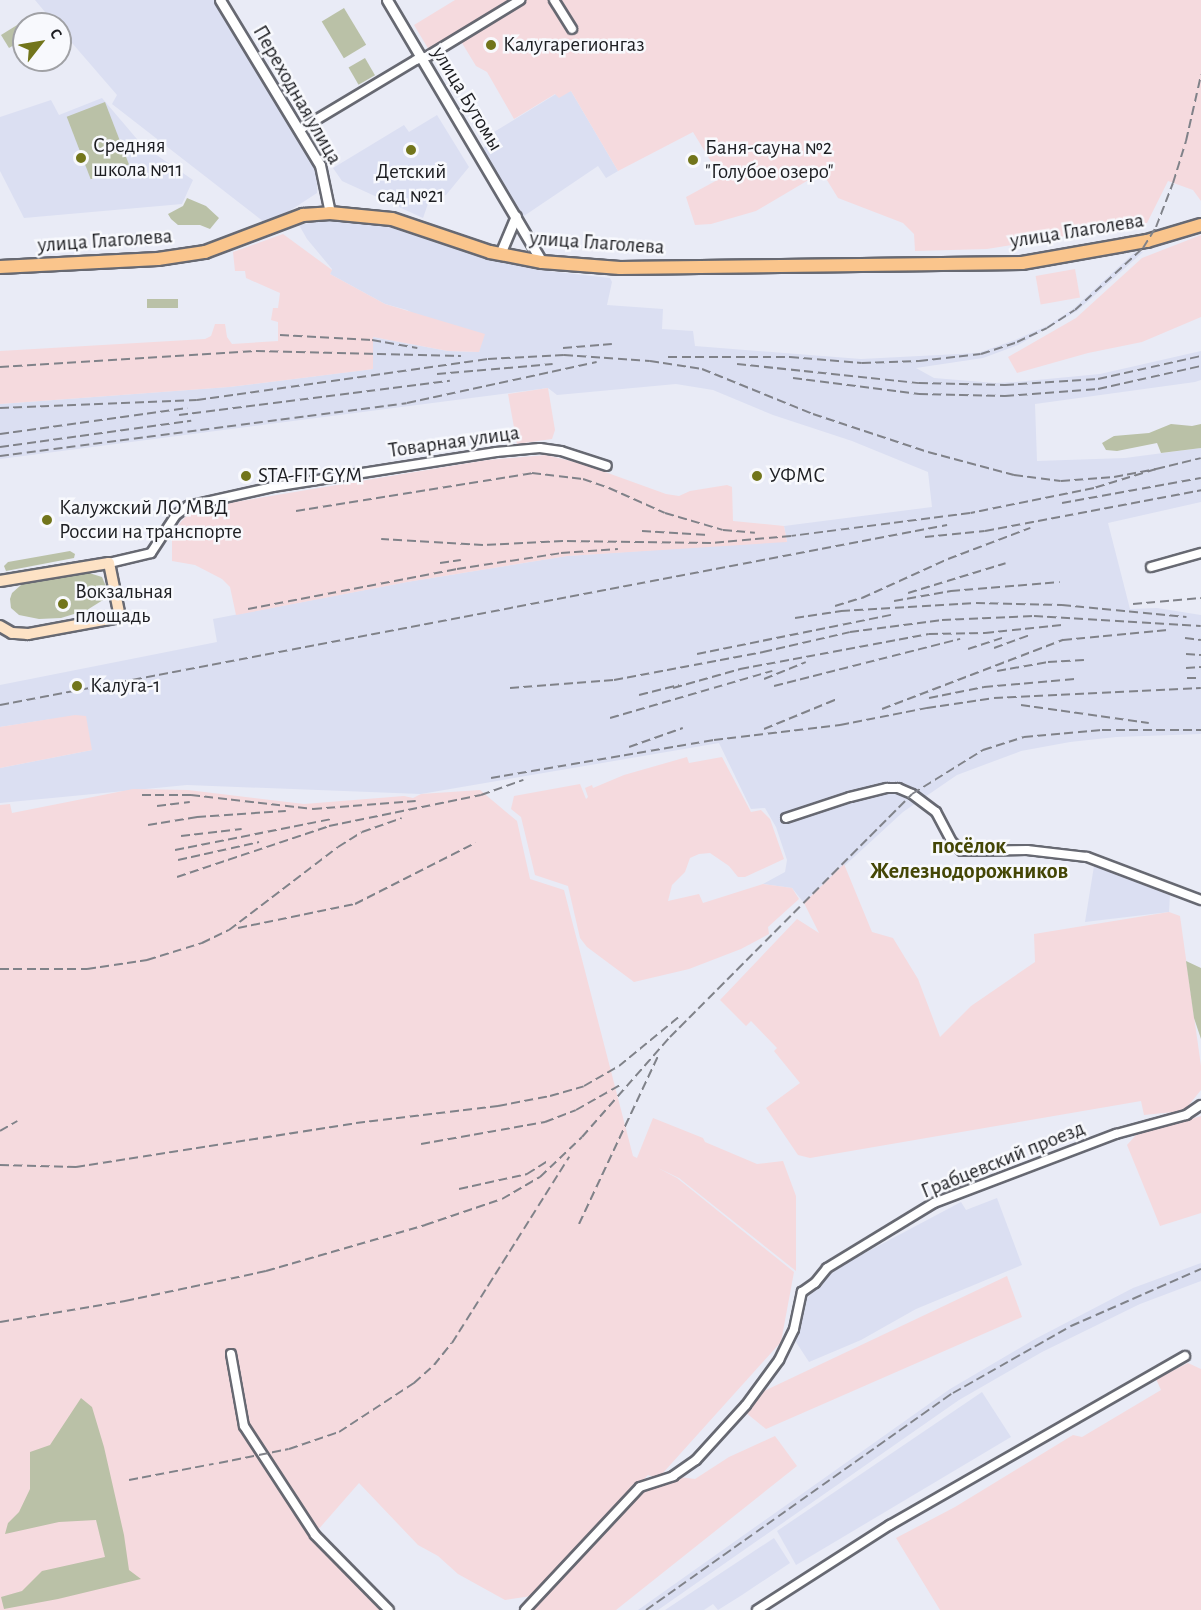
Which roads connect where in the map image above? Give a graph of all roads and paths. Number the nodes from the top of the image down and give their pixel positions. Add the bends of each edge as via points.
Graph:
1 (220, 0) edge
2 (387, 0) edge
3 (520, 0) edge
4 (554, 0) edge
5 (572, 29) dead end
6 (422, 58) junction
7 (299, 130) junction
8 (330, 213) junction
9 (516, 216) junction
10 (1201, 225) edge
11 (500, 254) junction
12 (542, 262) junction
13 (0, 267) edge
14 (607, 466) dead end
15 (1201, 553) edge
16 (109, 562) junction
17 (1150, 567) dead end
18 (0, 581) edge
19 (0, 626) edge
20 (786, 818) dead end
21 (1201, 900) edge
22 (1201, 1105) edge
23 (231, 1354) dead end
24 (1185, 1356) dead end
25 (389, 1610) edge
26 (525, 1610) edge
27 (757, 1610) edge

1 - 7 street, Переходная улица
2 - 6 street, улица Бутомы
3 - 6 street
4 - 5 street
6 - 7 street
6 - 9 street, улица Бутомы
7 - 8 street, Переходная улица via 323,172
8 - 11 main road, улица Глаголева via 392,219
8 - 13 main road, улица Глаголева via 303,215 205,252 158,259
9 - 11 street
9 - 12 street, улица Бутомы
10 - 12 main road, улица Глаголева via 1147,241 1022,263 659,268
11 - 12 main road, улица Глаголева
14 - 16 street, Товарная улица via 540,448 273,487 188,506 176,515 152,553
15 - 17 street
16 - 18 main road
16 - 19 main road via 120,617 28,634 12,633
20 - 21 street via 850,797 898,788 936,812 952,842 962,851 1027,850 1087,857
22 - 26 street, Грабцевский проезд via 1186,1115 1116,1134 934,1203 827,1268 802,1292 795,1329 779,1360 746,1405 696,1460 673,1476 640,1487
23 - 25 street via 244,1426 315,1535
24 - 27 street via 890,1525

